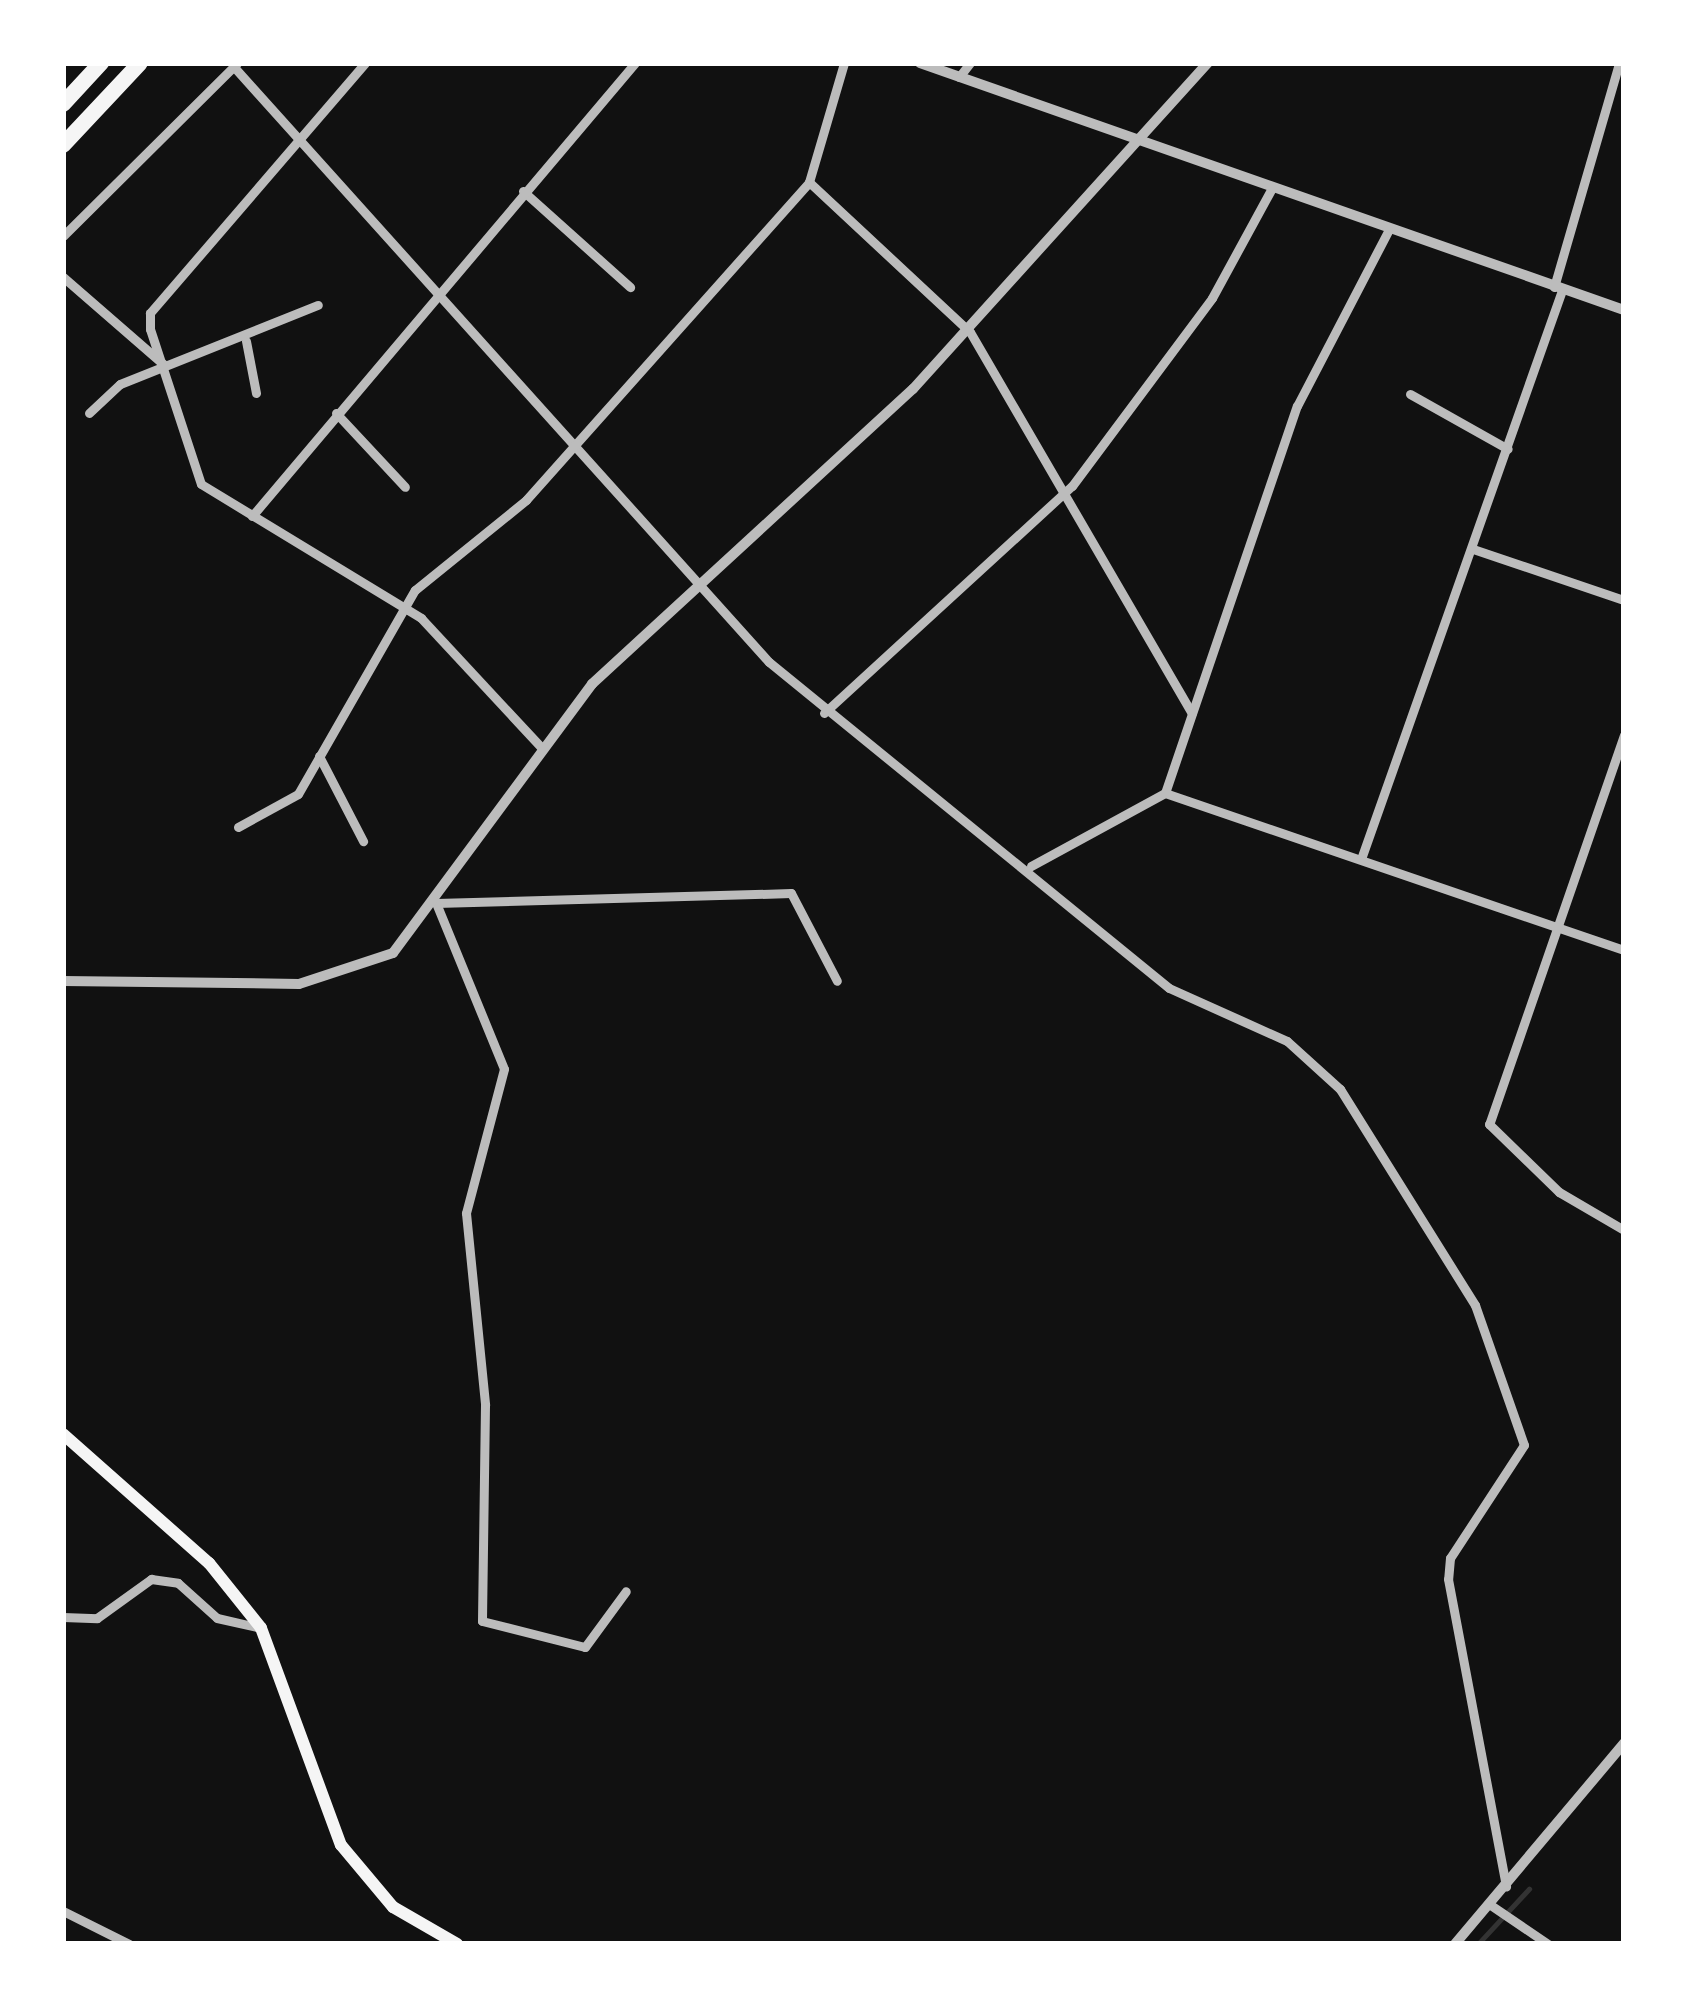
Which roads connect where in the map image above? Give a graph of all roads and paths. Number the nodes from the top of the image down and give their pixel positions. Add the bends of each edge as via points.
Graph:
1 (101, 63) edge
2 (140, 63) edge
3 (365, 63) edge
4 (635, 63) edge
5 (844, 63) edge
6 (920, 63) edge
7 (970, 63) edge
8 (1208, 63) edge
9 (1618, 63) edge
10 (236, 65) edge
11 (959, 77) junction
12 (63, 104) edge
13 (298, 140) junction
14 (1140, 141) junction
15 (63, 145) edge
16 (809, 182) junction
17 (1272, 188) junction
18 (523, 191) junction
19 (1389, 230) junction
20 (63, 236) edge
21 (63, 277) edge
22 (630, 287) dead end
23 (1558, 289) junction
24 (434, 293) junction
25 (318, 305) dead end
26 (1624, 310) edge
27 (970, 332) junction
28 (246, 341) junction
29 (165, 366) junction
30 (256, 393) dead end
31 (1410, 394) dead end
32 (89, 412) dead end
33 (336, 413) junction
34 (1508, 448) junction
35 (571, 449) junction
36 (405, 487) dead end
37 (1064, 494) junction
38 (252, 515) junction
39 (1474, 549) junction
40 (693, 587) junction
41 (1624, 600) edge
42 (404, 608) junction
43 (824, 713) junction
44 (1192, 713) junction
45 (1624, 736) edge
46 (541, 747) junction
47 (319, 757) junction
48 (1165, 793) junction
49 (238, 827) dead end
50 (363, 841) dead end
51 (1361, 860) junction
52 (1031, 866) junction
53 (436, 903) junction
54 (1558, 926) junction
55 (1624, 950) edge
56 (63, 981) edge
57 (836, 981) dead end
58 (1624, 1230) edge
59 (63, 1434) edge
60 (626, 1591) dead end
61 (63, 1616) edge
62 (261, 1628) junction
63 (1624, 1743) edge
64 (1507, 1890) junction
65 (1492, 1906) junction
66 (63, 1911) edge
67 (129, 1944) edge
68 (457, 1944) edge
69 (1455, 1944) edge
70 (1548, 1944) edge

1 - 12 highway
2 - 15 highway
3 - 13 street
4 - 18 street
5 - 16 street
6 - 11 street
7 - 11 street
8 - 14 street
9 - 23 street
10 - 13 street
10 - 20 street
11 - 14 street
13 - 24 street
13 - 29 street via 150,313
14 - 17 street
14 - 27 street
16 - 27 street
16 - 35 street
17 - 19 street
17 - 37 street via 1212,298
18 - 22 street
18 - 24 street
19 - 23 street
19 - 44 street via 1297,406
21 - 29 street
23 - 26 street
23 - 34 street
24 - 33 street
24 - 35 street
25 - 28 street
27 - 37 street
27 - 40 street
28 - 29 street
28 - 30 street
29 - 32 street
29 - 38 street via 201,484
31 - 34 street
33 - 36 street
33 - 38 street
34 - 39 street
35 - 40 street
35 - 42 street
37 - 43 street
37 - 44 street
38 - 42 street
39 - 41 street
39 - 51 street
40 - 43 street
40 - 46 street
42 - 46 street
42 - 47 street
43 - 52 street
44 - 48 street
45 - 54 street
46 - 53 street
47 - 49 street via 298,794
47 - 50 street
48 - 51 street
48 - 52 street
51 - 54 street
52 - 64 street via 1169,988 1322,1064 1474,1305 1525,1445 1450,1558 1448,1579
53 - 56 street via 393,953 331,981
53 - 57 street via 790,893
53 - 60 street via 504,1069 466,1214 485,1405 482,1621 585,1647
54 - 55 street
54 - 58 street via 1489,1124 1558,1192
59 - 62 main road via 208,1562
61 - 62 street via 97,1618 151,1580 178,1583 217,1618
62 - 68 main road via 341,1845 393,1906
63 - 64 street
64 - 65 street
65 - 69 street
65 - 70 street
66 - 67 street

